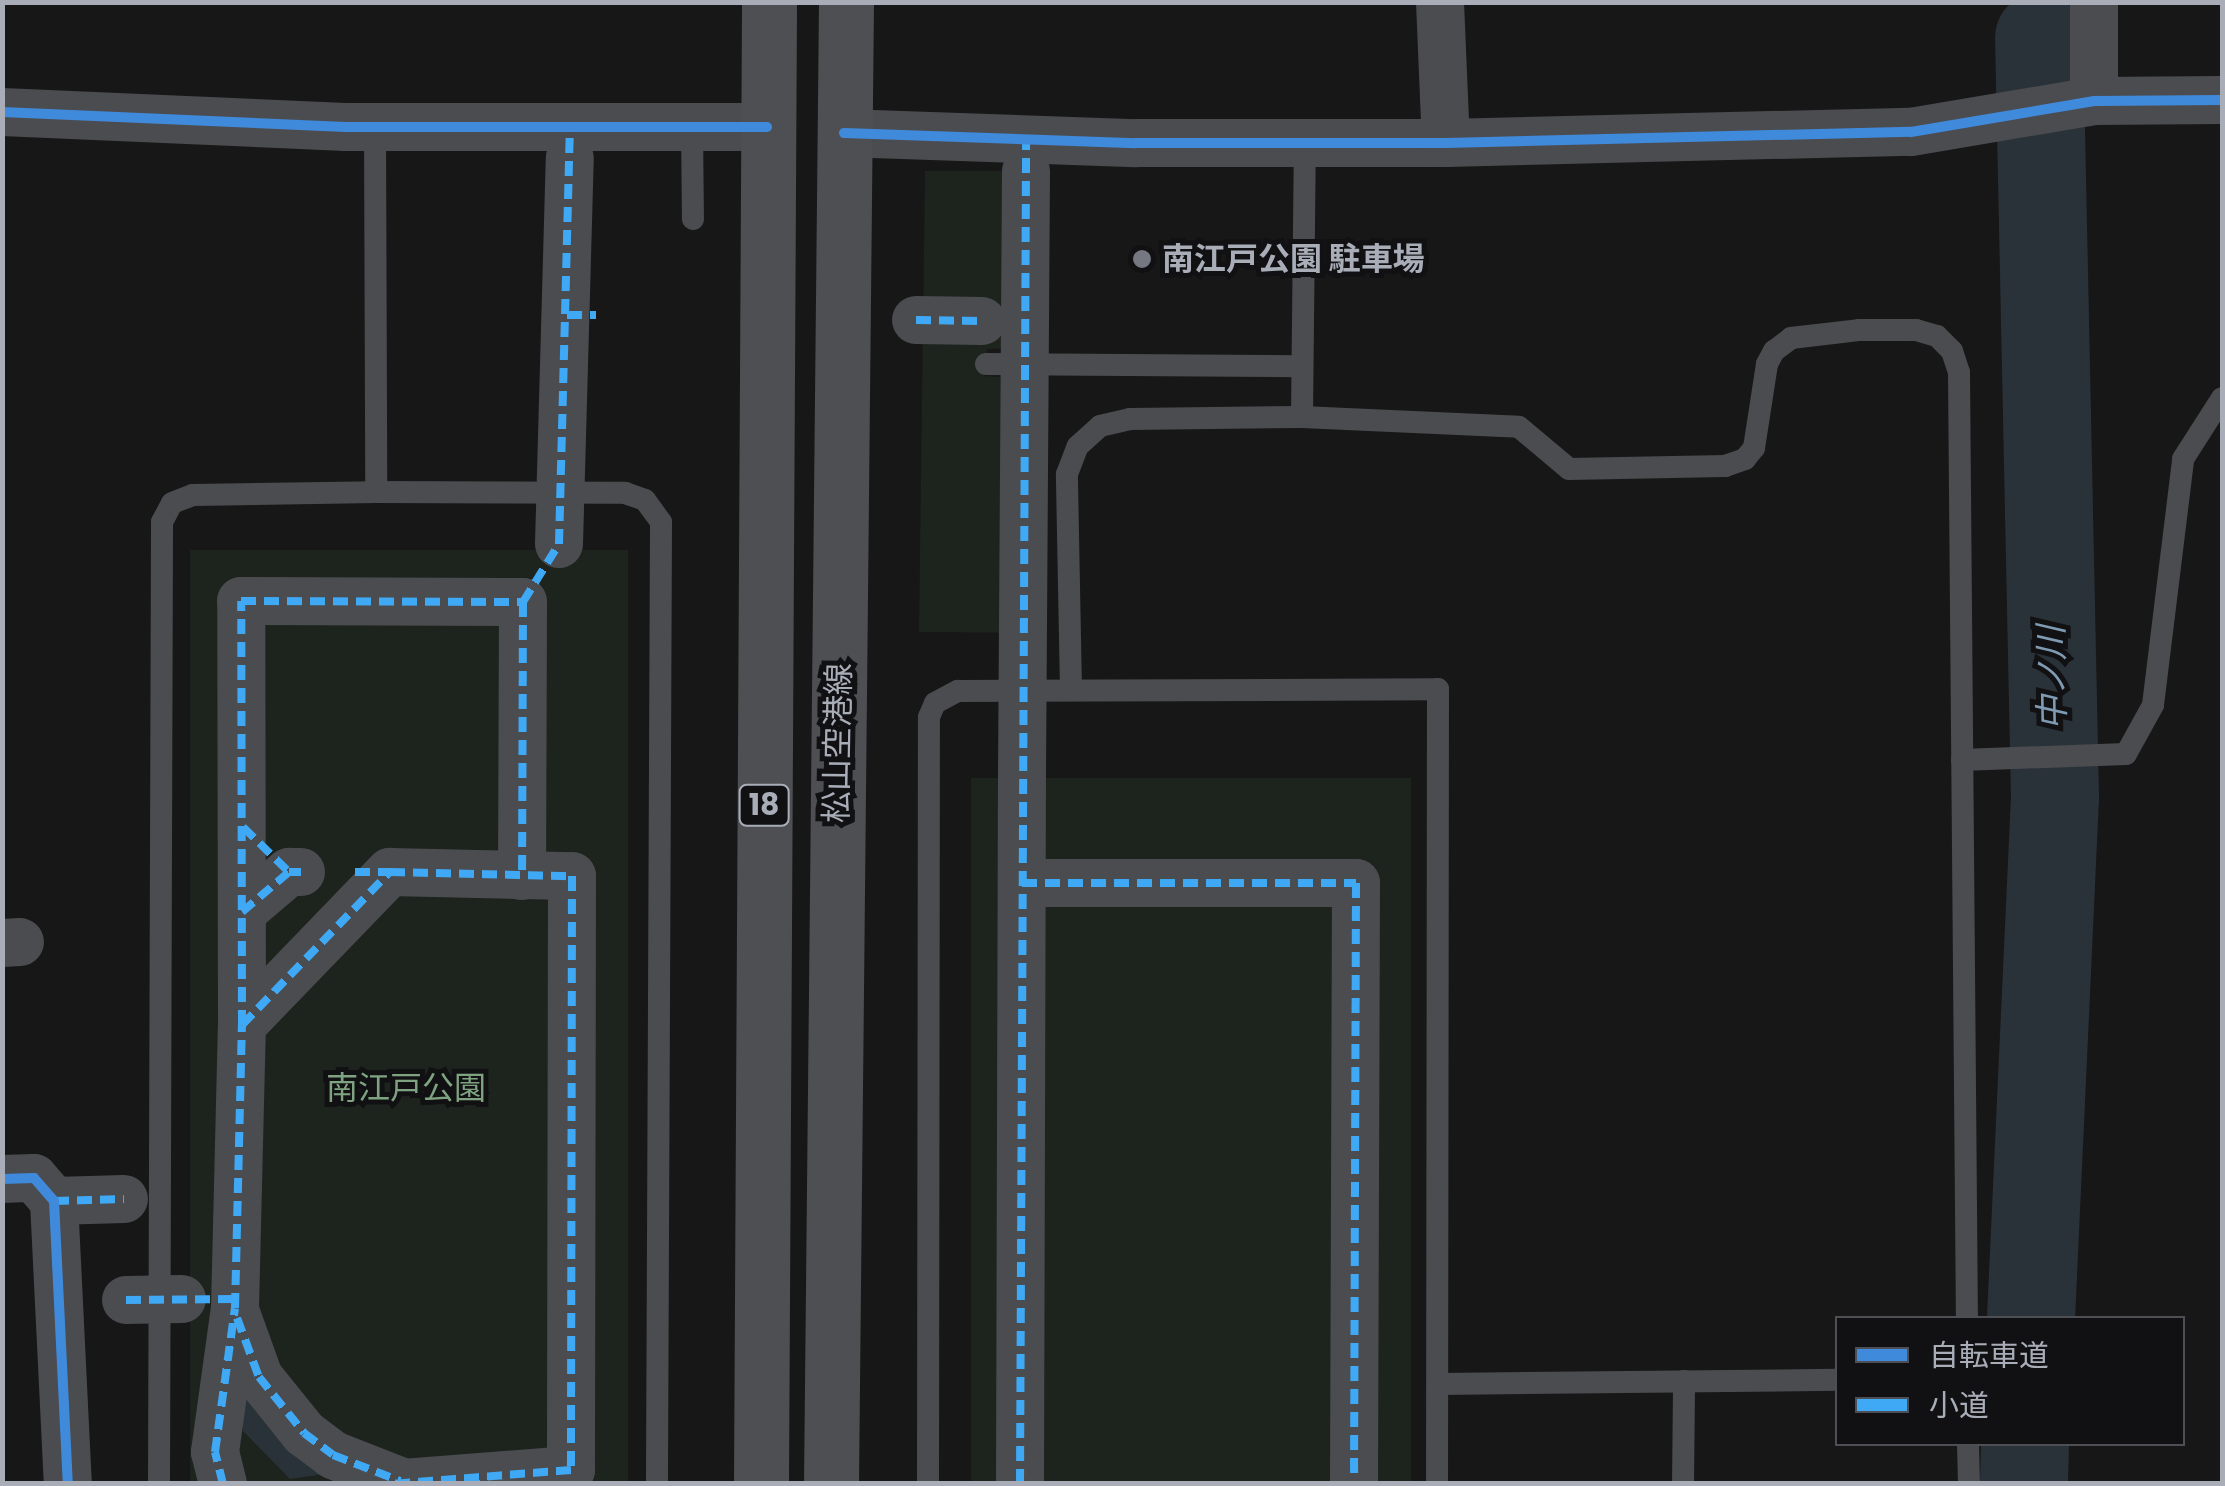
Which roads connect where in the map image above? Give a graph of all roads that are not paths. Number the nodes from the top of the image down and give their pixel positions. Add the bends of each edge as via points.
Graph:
1 (769, 2) edge
2 (846, 2) edge
3 (1440, 2) edge
4 (2094, 2) edge
5 (2222, 100) edge
6 (2058, 106) junction
7 (2, 112) edge
8 (375, 127) junction
9 (692, 127) junction
10 (768, 127) junction
11 (844, 133) junction
12 (1305, 140) junction
13 (570, 142) junction
14 (1446, 143) junction
15 (1026, 155) junction
16 (692, 219) dead end
17 (916, 320) dead end
18 (1003, 331) junction
19 (1302, 366) junction
20 (2222, 398) edge
21 (1302, 417) junction
22 (376, 492) junction
23 (523, 602) junction
24 (1071, 690) junction
25 (1962, 760) junction
26 (243, 827) junction
27 (522, 876) junction
28 (1022, 882) junction
29 (242, 912) junction
30 (242, 1025) junction
31 (2, 1179) edge
32 (124, 1199) dead end
33 (54, 1201) junction
34 (126, 1300) dead end
35 (235, 1304) junction
36 (1967, 1316) edge
37 (1835, 1380) edge
38 (1684, 1381) junction
39 (1438, 1384) junction
40 (1968, 1446) edge
41 (394, 1482) edge
42 (68, 1484) edge
43 (159, 1484) edge
44 (223, 1484) edge
45 (657, 1484) edge
46 (761, 1484) edge
47 (831, 1484) edge
48 (928, 1484) edge
49 (1020, 1484) edge
50 (1354, 1484) edge
51 (1438, 1484) edge
52 (1683, 1484) edge
53 (1969, 1484) edge

1 - 10 main road, 18
2 - 11 main road, 松山空港線 / 18
3 - 14 street
4 - 6 street
5 - 6 street
6 - 14 street via 1912,132
7 - 8 street
8 - 13 street
8 - 22 lane
9 - 10 street
9 - 13 street
9 - 16 lane
10 - 46 main road, 18
11 - 15 street
11 - 47 main road, 松山空港線 / 18
12 - 14 street
12 - 15 street via 1136,143
12 - 19 lane
13 - 23 street, bridge via 582,315 559,544
15 - 18 street, bridge
17 - 18 street
18 - 19 lane
18 - 28 street, bridge
19 - 21 lane
20 - 25 lane via 2183,459 2153,705 2126,754
21 - 24 lane via 1130,418 1100,426 1078,446 1067,474
21 - 25 lane via 1519,427 1569,470 1730,466 1757,443 1765,372 1784,341 1858,330 1937,336 1959,372
22 - 43 lane via 192,495 172,503 162,522
22 - 45 lane via 625,492 650,505 661,522
23 - 26 street via 242,601
23 - 27 street
24 - 39 lane via 1438,689
24 - 48 lane via 953,692 935,703 929,717
25 - 36 lane
26 - 29 street
26 - 29 street via 295,872
27 - 30 street via 373,872
27 - 41 street via 572,876 571,1470
28 - 49 street
28 - 50 street via 1356,883
29 - 30 street
30 - 35 street
31 - 33 street via 34,1178
32 - 33 street
33 - 42 street
34 - 35 street, bridge
35 - 41 street via 258,1376 279,1407 334,1455
35 - 44 street via 214,1452
37 - 38 lane
38 - 39 lane
38 - 52 lane
39 - 51 lane
40 - 53 lane

